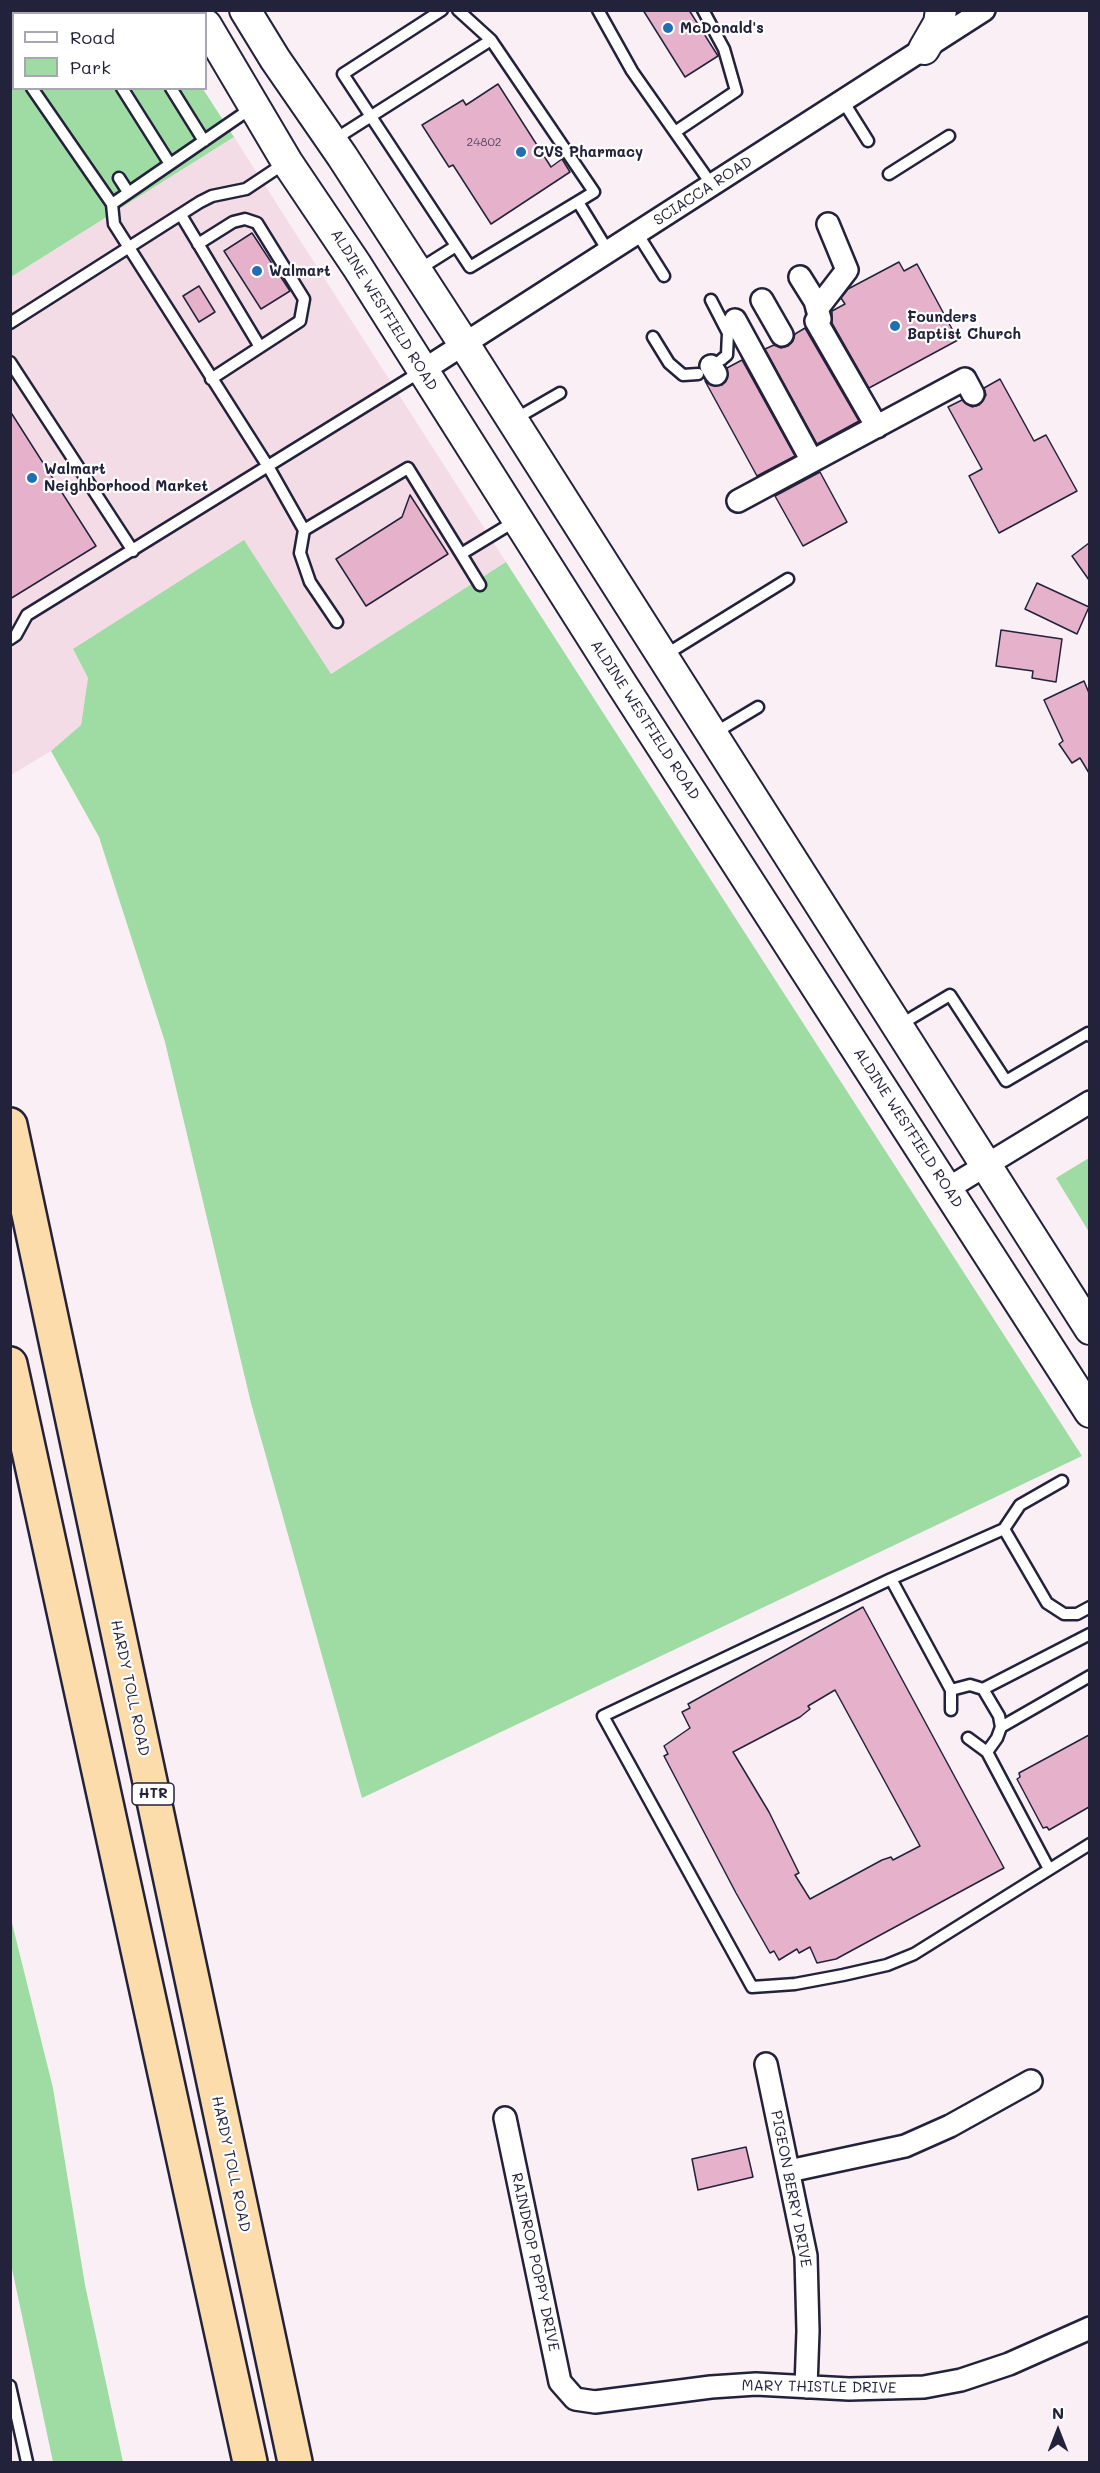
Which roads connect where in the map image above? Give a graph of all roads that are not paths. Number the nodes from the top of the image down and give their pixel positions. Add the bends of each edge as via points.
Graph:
1 (245, 10) edge
2 (259, 10) edge
3 (442, 10) edge
4 (458, 10) edge
5 (598, 10) edge
6 (703, 10) edge
7 (941, 10) edge
8 (984, 10) edge
9 (207, 27) edge
10 (491, 40) junction
11 (924, 49) junction
12 (274, 59) junction
13 (33, 90) edge
14 (123, 90) edge
15 (172, 90) edge
16 (843, 101) junction
17 (254, 107) junction
18 (371, 116) junction
19 (675, 132) junction
20 (949, 136) dead end
21 (204, 141) junction
22 (332, 141) junction
23 (868, 141) dead end
24 (287, 162) junction
25 (170, 164) junction
26 (889, 174) dead end
27 (119, 178) dead end
28 (712, 185) junction
29 (128, 192) junction
30 (578, 202) junction
31 (112, 204) junction
32 (181, 215) junction
33 (828, 224) dead end
34 (638, 233) junction
35 (198, 244) junction
36 (456, 246) junction
37 (128, 248) junction
38 (608, 251) junction
39 (416, 271) junction
40 (664, 276) dead end
41 (800, 277) dead end
42 (711, 300) dead end
43 (762, 300) dead end
44 (817, 309) junction
45 (735, 320) dead end
46 (10, 323) edge
47 (653, 337) dead end
48 (464, 345) junction
49 (752, 346) junction
50 (260, 347) junction
51 (10, 362) edge
52 (422, 371) junction
53 (211, 379) junction
54 (560, 393) dead end
55 (973, 394) dead end
56 (512, 421) junction
57 (877, 427) junction
58 (812, 460) junction
59 (269, 468) junction
60 (738, 501) dead end
61 (517, 520) junction
62 (304, 530) junction
63 (133, 551) junction
64 (461, 554) junction
65 (788, 579) dead end
66 (480, 585) dead end
67 (337, 622) dead end
68 (10, 639) edge
69 (662, 656) junction
70 (621, 683) junction
71 (758, 707) dead end
72 (713, 734) junction
73 (898, 1026) junction
74 (1089, 1036) edge
75 (1089, 1102) edge
76 (10, 1125) edge
77 (985, 1165) junction
78 (948, 1189) junction
79 (1089, 1329) edge
80 (10, 1364) edge
81 (1089, 1412) edge
82 (1062, 1481) dead end
83 (1004, 1529) junction
84 (891, 1579) junction
85 (1089, 1607) edge
86 (1089, 1634) edge
87 (1089, 1676) edge
88 (983, 1689) junction
89 (951, 1690) junction
90 (951, 1710) dead end
91 (1001, 1726) junction
92 (968, 1738) dead end
93 (987, 1752) junction
94 (1089, 1844) edge
95 (1049, 1869) junction
96 (766, 2064) dead end
97 (1031, 2081) dead end
98 (505, 2118) dead end
99 (789, 2171) junction
100 (1089, 2328) edge
101 (10, 2386) edge
102 (806, 2387) junction
103 (575, 2399) joint
104 (27, 2463) edge
105 (250, 2463) edge
106 (295, 2463) edge

1 - 12 main road
2 - 12 main road
3 - 18 lane via 344,74
4 - 10 lane
5 - 19 lane via 632,71
6 - 19 lane via 723,49 736,91
7 - 11 main road via 939,23
8 - 11 street, SCIACCA ROAD
9 - 17 main road, ALDINE WESTFIELD ROAD
10 - 18 lane
10 - 30 lane via 594,192
11 - 16 street, SCIACCA ROAD
12 - 22 main road
13 - 31 lane
14 - 25 lane
15 - 21 lane
16 - 23 lane
16 - 28 street, SCIACCA ROAD
17 - 21 lane
17 - 24 main road, ALDINE WESTFIELD ROAD
18 - 22 lane
18 - 36 lane
19 - 28 lane
20 - 26 lane
21 - 25 lane
22 - 39 main road
24 - 32 lane via 246,189 212,196
24 - 52 main road, ALDINE WESTFIELD ROAD
25 - 29 lane
27 - 29 lane
28 - 34 street, SCIACCA ROAD
29 - 31 lane
30 - 36 lane via 470,267
30 - 38 lane
31 - 37 lane via 114,224
32 - 35 lane
32 - 37 lane
33 - 44 street via 847,270
34 - 38 street, SCIACCA ROAD
34 - 40 lane
35 - 50 lane
35 - 50 lane via 234,222 245,219 257,223 304,299 300,321
36 - 39 lane
37 - 46 lane
37 - 53 lane
38 - 48 street, SCIACCA ROAD
39 - 48 main road
41 - 44 street
42 - 47 lane via 728,333 727,355 712,369 681,374
43 - 49 street via 784,336
44 - 57 street via 820,319 816,321
45 - 49 street
48 - 52 street, SCIACCA ROAD
48 - 56 main road
49 - 58 street
50 - 53 lane
51 - 63 lane
52 - 59 lane
52 - 61 main road, ALDINE WESTFIELD ROAD
53 - 59 lane
54 - 56 lane
55 - 57 street via 964,379
56 - 69 main road
57 - 58 street
58 - 60 street
59 - 62 lane
59 - 63 lane
61 - 64 lane
61 - 70 main road, ALDINE WESTFIELD ROAD
62 - 64 lane via 408,468
62 - 67 lane via 300,553 310,582
63 - 68 lane via 27,615
64 - 66 lane
65 - 69 lane
69 - 70 main road
69 - 72 main road
70 - 78 main road, ALDINE WESTFIELD ROAD
71 - 72 lane
72 - 73 main road
73 - 74 lane via 950,995 1006,1081 1088,1033
73 - 77 main road
75 - 77 street
76 - 106 highway, HARDY TOLL ROAD / HTR
77 - 78 street
77 - 79 main road
78 - 81 main road, ALDINE WESTFIELD ROAD
80 - 105 highway
82 - 83 lane via 1020,1505
83 - 84 lane
83 - 85 lane via 1047,1603 1064,1614 1077,1614
84 - 89 lane
84 - 95 lane via 603,1716 752,1987 795,1984 887,1965 914,1954
86 - 88 lane
87 - 91 lane
88 - 89 lane via 970,1686
88 - 91 lane
89 - 90 lane
91 - 93 lane
92 - 93 lane
93 - 95 lane
94 - 95 lane
96 - 99 street, PIGEON BERRY DRIVE
97 - 99 street via 914,2143
98 - 103 street, RAINDROP POPPY DRIVE via 560,2382
99 - 102 street, PIGEON BERRY DRIVE via 806,2256
100 - 102 street, MARY THISTLE DRIVE via 1009,2364 961,2380 880,2389
101 - 104 lane
102 - 103 street, MARY THISTLE DRIVE via 756,2384 595,2402

